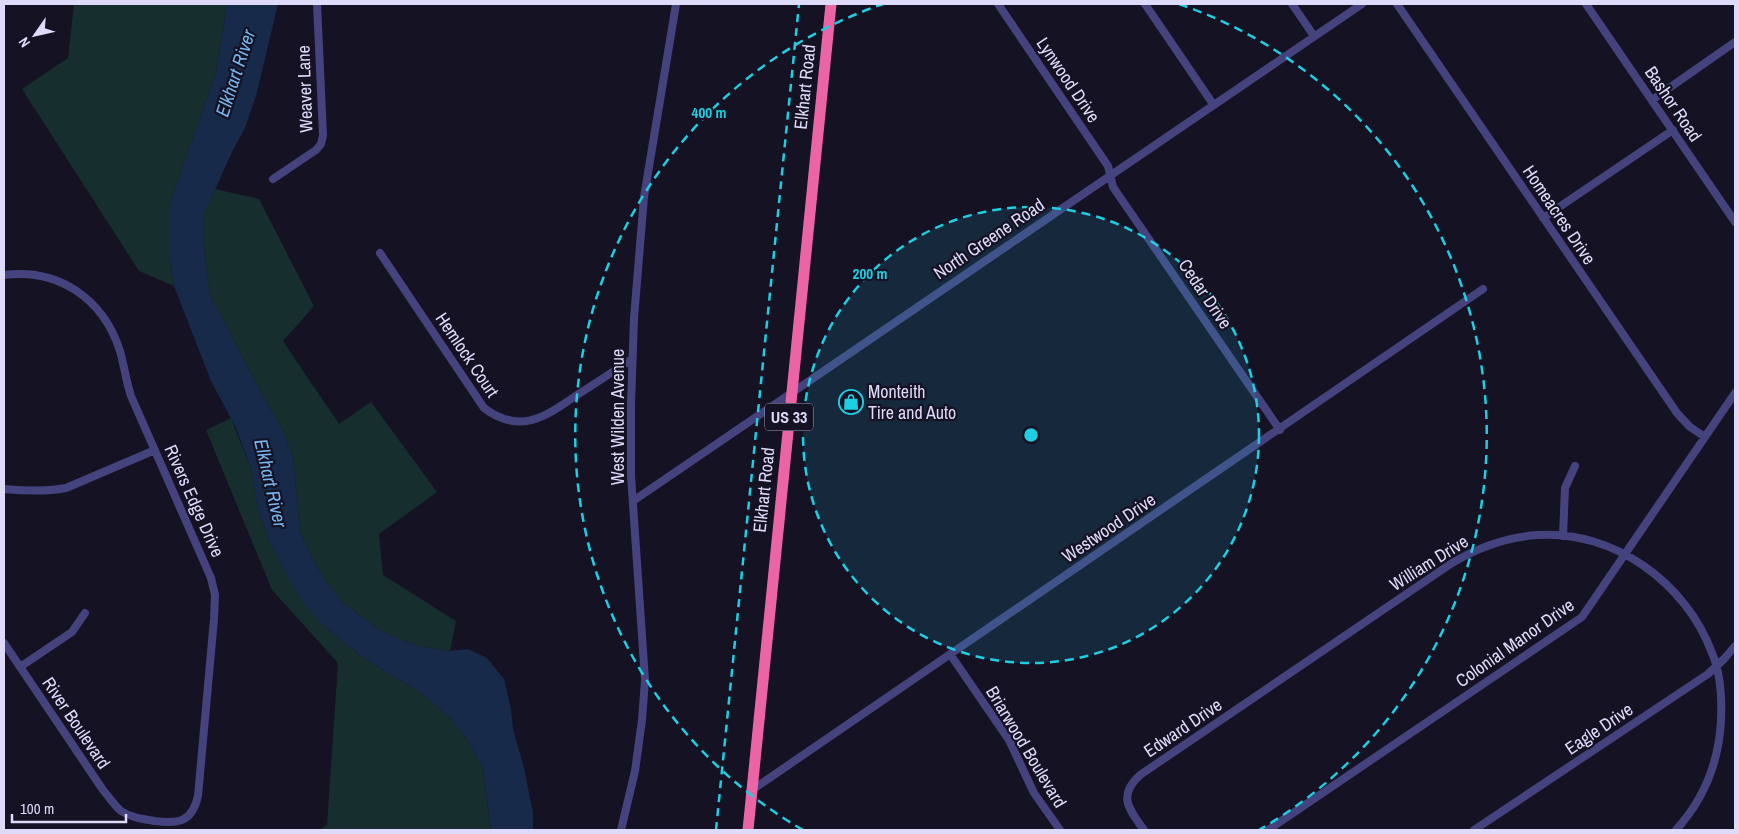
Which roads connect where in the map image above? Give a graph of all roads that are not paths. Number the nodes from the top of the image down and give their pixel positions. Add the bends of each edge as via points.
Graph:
1 (318, 4) edge
2 (676, 4) edge
3 (831, 4) edge
4 (998, 4) edge
5 (1145, 4) edge
6 (1292, 4) edge
7 (1362, 4) edge
8 (1397, 4) edge
9 (1586, 4) edge
10 (1314, 36) junction
11 (1735, 42) edge
12 (1652, 100) junction
13 (1213, 104) junction
14 (1673, 130) junction
15 (1110, 174) junction
16 (272, 179) dead end
17 (1543, 218) junction
18 (1735, 222) edge
19 (380, 253) dead end
20 (4, 275) edge
21 (1483, 290) dead end
22 (632, 359) junction
23 (1735, 393) edge
24 (791, 394) junction
25 (1280, 430) junction
26 (1705, 437) junction
27 (155, 450) junction
28 (1575, 466) dead end
29 (4, 489) edge
30 (633, 501) junction
31 (1562, 536) junction
32 (1624, 554) junction
33 (85, 613) dead end
34 (4, 643) edge
35 (1735, 646) edge
36 (950, 654) junction
37 (1716, 666) junction
38 (20, 667) junction
39 (1296, 669) joint
40 (752, 790) junction
41 (188, 817) joint
42 (622, 830) edge
43 (748, 830) edge
44 (1060, 830) edge
45 (1144, 830) edge
46 (1268, 830) edge
47 (1474, 830) edge
48 (1676, 830) edge

1 - 16 street, Weaver Lane via 321,144
2 - 22 street, West Wilden Avenue via 644,197
3 - 24 highway, Elkhart Road / US 33
4 - 15 street, Lynwood Drive via 1108,166
5 - 13 street
6 - 10 street
7 - 10 street, North Greene Road
8 - 17 street, Homeacres Drive
9 - 12 street, Bashor Road
10 - 13 street, North Greene Road
11 - 12 street
12 - 14 street, Bashor Road
13 - 15 street, North Greene Road
14 - 17 street
14 - 18 street, Bashor Road
15 - 24 street, North Greene Road
15 - 25 street, Cedar Drive via 1113,187
17 - 26 street, Homeacres Drive via 1676,413
19 - 22 street, Hemlock Court via 484,408 502,419 522,422 540,419
20 - 27 street, Rivers Edge Drive via 32,273 46,276 72,288 96,308 114,336 131,396
21 - 25 street, Westwood Drive
22 - 30 street, West Wilden Avenue
23 - 26 street, Colonial Manor Drive
24 - 30 street, North Greene Road
24 - 40 highway, Elkhart Road / US 33
25 - 36 street, Westwood Drive
26 - 32 street, Colonial Manor Drive
27 - 29 street via 66,488 34,492
27 - 41 street, Rivers Edge Drive via 211,578 215,596 198,796
28 - 31 street via 1565,488
30 - 42 street, West Wilden Avenue via 645,680 635,771
31 - 32 street, William Drive via 1593,542
31 - 39 street, William Drive via 1518,537 1474,551
32 - 37 street, William Drive via 1653,572 1682,602 1707,641
32 - 46 street, Colonial Manor Drive via 1588,609 1574,623
33 - 38 street via 72,632
34 - 38 street, River Boulevard
35 - 37 street, Eagle Drive
36 - 40 street, Westwood Drive
36 - 44 street, Briarwood Boulevard via 1008,740 1034,792
37 - 47 street, Eagle Drive
37 - 48 street, William Drive via 1722,706 1716,759 1708,783
38 - 41 street, River Boulevard via 103,790 121,810 140,819 162,822
39 - 45 street, Edward Drive via 1133,782 1127,800
40 - 43 highway, Elkhart Road / US 33

